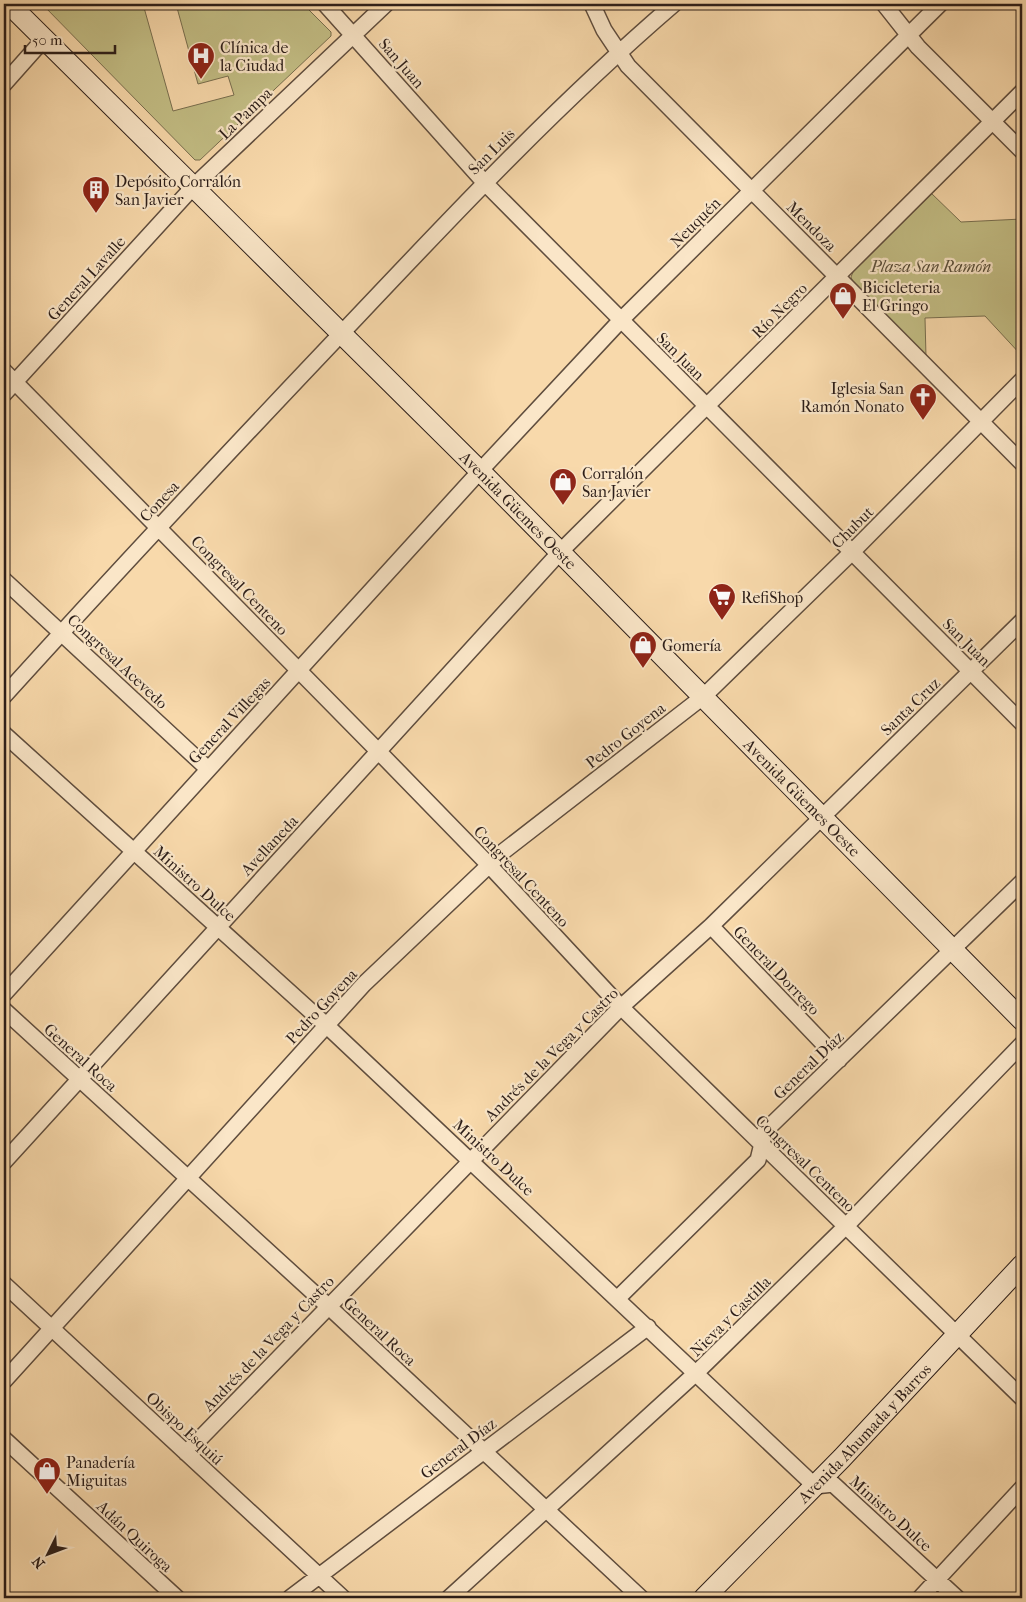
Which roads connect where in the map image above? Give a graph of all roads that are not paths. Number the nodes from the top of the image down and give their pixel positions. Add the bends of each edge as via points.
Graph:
1 (9, 4) edge
2 (325, 4) edge
3 (386, 4) edge
4 (592, 4) edge
5 (674, 4) edge
6 (884, 4) edge
7 (940, 4) edge
8 (354, 34) junction
9 (909, 35) junction
10 (44, 39) junction
11 (617, 53) junction
12 (4, 84) edge
13 (1022, 92) edge
14 (993, 121) junction
15 (1022, 151) edge
16 (484, 182) junction
17 (194, 186) junction
18 (752, 190) junction
19 (837, 276) junction
20 (621, 320) junction
21 (342, 333) junction
22 (9, 376) edge
23 (1022, 380) edge
24 (4, 394) edge
25 (707, 406) junction
26 (981, 422) junction
27 (1022, 462) edge
28 (480, 471) junction
29 (158, 527) junction
30 (560, 552) junction
31 (852, 552) junction
32 (4, 580) edge
33 (1022, 620) edge
34 (62, 632) junction
35 (298, 670) junction
36 (971, 671) junction
37 (4, 696) edge
38 (704, 696) junction
39 (1022, 723) edge
40 (4, 734) edge
41 (379, 752) junction
42 (208, 769) junction
43 (823, 816) junction
44 (133, 850) junction
45 (489, 865) junction
46 (1022, 882) edge
47 (711, 926) junction
48 (216, 927) junction
49 (953, 950) junction
50 (4, 994) edge
51 (621, 1007) junction
52 (4, 1010) edge
53 (1022, 1020) edge
54 (326, 1025) junction
55 (1022, 1044) edge
56 (840, 1060) junction
57 (79, 1078) junction
58 (762, 1144) junction
59 (471, 1159) junction
60 (4, 1162) edge
61 (189, 1179) junction
62 (846, 1226) junction
63 (1022, 1265) edge
64 (4, 1284) edge
65 (1022, 1284) edge
66 (618, 1298) junction
67 (328, 1306) junction
68 (648, 1327) junction
69 (52, 1328) junction
70 (963, 1338) junction
71 (696, 1373) junction
72 (4, 1381) edge
73 (1022, 1398) edge
74 (5, 1443) edge
75 (483, 1452) junction
76 (186, 1453) junction
77 (824, 1485) junction
78 (1022, 1488) edge
79 (545, 1510) junction
80 (318, 1575) junction
81 (937, 1580) junction
82 (177, 1598) edge
83 (290, 1598) edge
84 (343, 1598) edge
85 (449, 1598) edge
86 (641, 1598) edge
87 (704, 1598) edge
88 (723, 1598) edge
89 (920, 1598) edge
90 (957, 1598) edge

1 - 10 main road, Avenida Güemes Oeste
2 - 8 street, San Juan
3 - 8 street, La Pampa
4 - 11 street, Mendoza
5 - 11 street, San Luis
6 - 9 street
7 - 9 street, Neuquén
8 - 16 street, San Juan
8 - 17 street, La Pampa
9 - 14 street
9 - 18 street, Neuquén
10 - 12 street
10 - 17 main road, Avenida Güemes Oeste
11 - 16 street, San Luis
11 - 18 street, Mendoza
13 - 14 street, Río Negro
14 - 15 street
14 - 19 street, Río Negro
16 - 20 street, San Juan
16 - 21 street, San Luis
17 - 21 main road, Avenida Güemes Oeste
17 - 22 street, General Lavalle
18 - 19 street, Mendoza
18 - 20 street, Neuquén
19 - 25 street, Río Negro
19 - 26 street, Mendoza
20 - 25 street, San Juan
20 - 28 street, Neuquén
21 - 28 main road, Avenida Güemes Oeste
21 - 29 street, Conesa
22 - 24 street, General Lavalle
22 - 29 street, Congresal Centeno
23 - 26 street, Chubut
25 - 30 street, Río Negro
25 - 31 street, San Juan
26 - 27 street, Mendoza
26 - 31 street, Chubut
28 - 30 main road, Avenida Güemes Oeste
28 - 35 street, General Villegas
29 - 34 street, Conesa
29 - 35 street, Congresal Centeno
30 - 38 main road, Avenida Güemes Oeste
30 - 41 street, Avellaneda
31 - 36 street, San Juan
31 - 38 street, Chubut
32 - 34 street, Congresal Acevedo
33 - 36 street, Santa Cruz
34 - 37 street, Conesa
34 - 42 street, Congresal Acevedo
35 - 41 street, Congresal Centeno
35 - 42 street, General Villegas
36 - 39 street, San Juan
36 - 43 street, Santa Cruz
38 - 43 main road, Avenida Güemes Oeste
38 - 45 street, Pedro Goyena
40 - 44 street, Ministro Dulce
41 - 45 street, Congresal Centeno
41 - 48 street, Avellaneda
42 - 44 street, General Villegas
43 - 47 street, Andrés de la Vega y Castro
43 - 49 main road, Avenida Güemes Oeste
44 - 48 street, Ministro Dulce
44 - 50 street, General Villegas
45 - 51 street, Congresal Centeno
45 - 54 street, Pedro Goyena via 364,984
46 - 49 street, General Díaz
47 - 51 street, Andrés de la Vega y Castro
47 - 56 street, General Dorrego
48 - 54 street, Ministro Dulce
48 - 57 street, Avellaneda
49 - 53 main road, Avenida Güemes Oeste
49 - 56 street, General Díaz
51 - 58 street, Congresal Centeno
51 - 59 street, Andrés de la Vega y Castro
52 - 57 street, General Roca
54 - 59 street, Ministro Dulce
54 - 61 street, Pedro Goyena
55 - 62 street, Nieva y Castilla
56 - 58 street, General Díaz via 766,1131
57 - 60 street, Avellaneda
57 - 61 street, General Roca
58 - 62 street, Congresal Centeno
58 - 66 street, General Díaz via 758,1160
59 - 66 street, Ministro Dulce
59 - 67 street, Andrés de la Vega y Castro
61 - 67 street, General Roca
61 - 69 street, Pedro Goyena
62 - 70 street, Congresal Centeno
62 - 71 street, Nieva y Castilla
63 - 70 main road, Avenida Ahumada y Barros
64 - 69 street, Obispo Esquiú
65 - 70 main road, Avenida Ahumada y Barros
66 - 68 street, Ministro Dulce
67 - 75 street, General Roca
67 - 76 street, Andrés de la Vega y Castro
68 - 71 street, Ministro Dulce
68 - 75 street, General Díaz
69 - 72 street, Pedro Goyena
69 - 76 street, Obispo Esquiú
70 - 73 street, Congresal Centeno
70 - 77 main road, Avenida Ahumada y Barros
71 - 77 street, Ministro Dulce
71 - 79 street, Nieva y Castilla
74 - 82 street, Adán Quiroga
75 - 79 street, General Roca
75 - 80 street, General Díaz
76 - 80 street, Obispo Esquiú
77 - 81 street, Ministro Dulce
77 - 87 main road, Avenida Ahumada y Barros
77 - 88 main road, Avenida Ahumada y Barros
78 - 81 street
79 - 85 street, Nieva y Castilla
79 - 86 street, General Roca
80 - 83 street, General Díaz
80 - 84 street, Obispo Esquiú
81 - 89 street
81 - 90 street, Ministro Dulce

